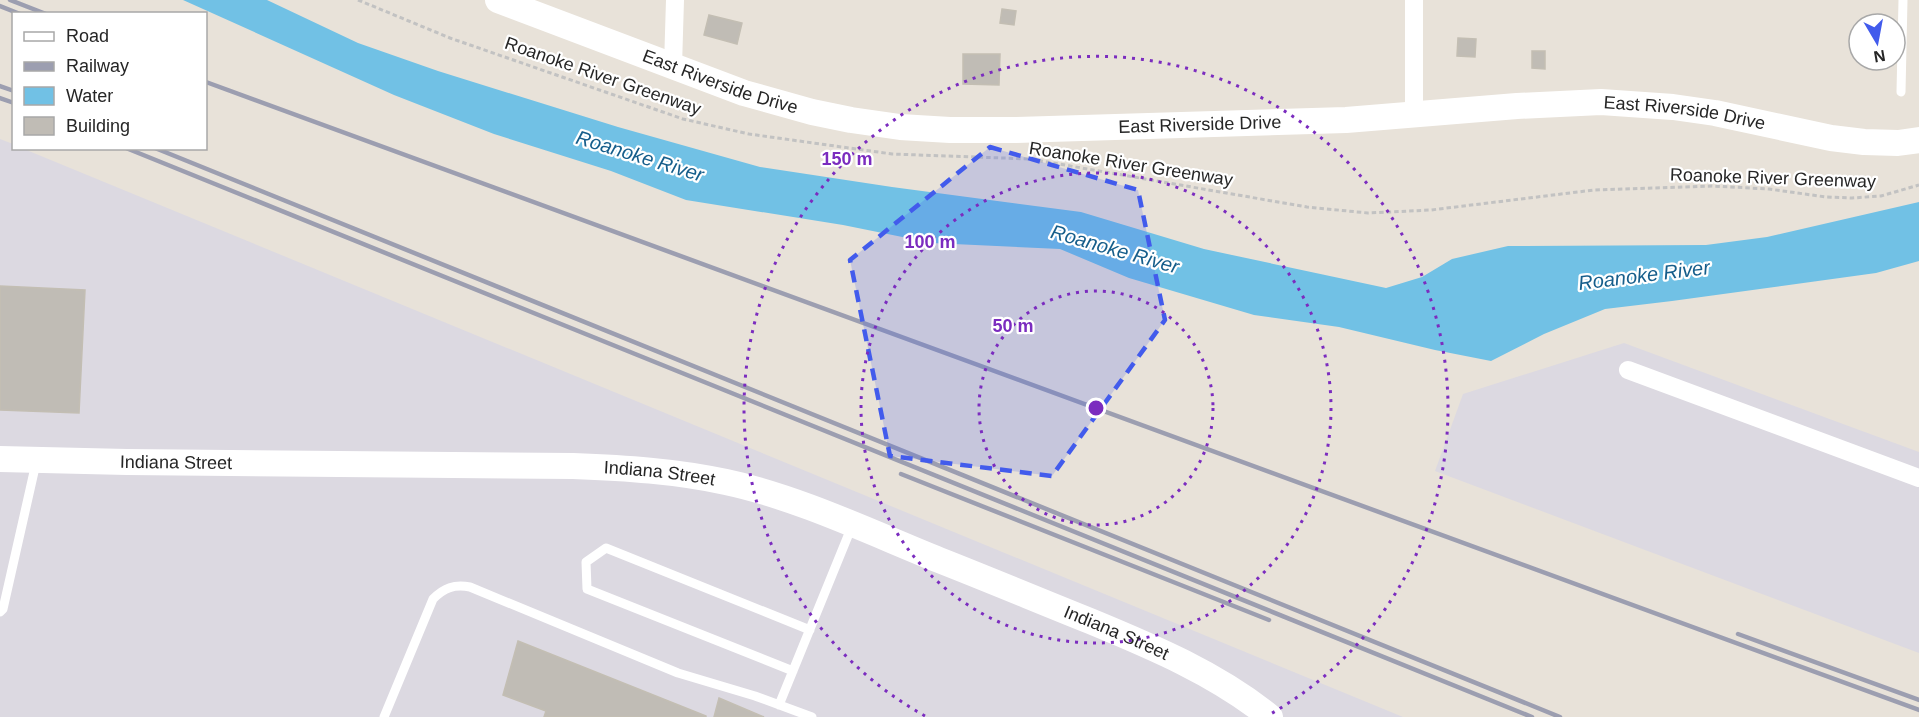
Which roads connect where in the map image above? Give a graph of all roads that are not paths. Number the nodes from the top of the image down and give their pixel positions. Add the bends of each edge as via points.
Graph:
1 (498, 0) edge
2 (675, 0) edge
3 (1414, 0) edge
4 (1903, 0) edge
5 (673, 66) junction
6 (1901, 92) dead end
7 (1414, 114) junction
8 (1919, 140) edge
9 (1628, 370) dead end
10 (0, 459) edge
11 (36, 460) junction
12 (1919, 478) edge
13 (852, 525) junction
14 (0, 612) edge
15 (810, 630) junction
16 (793, 671) junction
17 (779, 705) junction
18 (384, 717) edge
19 (812, 717) edge
20 (1270, 717) edge

1 - 5 street, East Riverside Drive
2 - 5 street
3 - 7 street
4 - 6 lane
5 - 7 street, East Riverside Drive via 744,93 812,112 910,128 1016,130 1346,120
7 - 8 street, East Riverside Drive via 1622,102 1715,113 1832,138 1864,142
9 - 12 street
10 - 11 street, Indiana Street
11 - 13 street, Indiana Street via 635,468 728,482
11 - 14 lane
13 - 15 lane
13 - 20 street, Indiana Street via 1181,661
15 - 16 lane
15 - 16 lane via 606,548 586,562 587,589
16 - 17 lane
17 - 18 lane via 678,673 462,585 451,586 433,599
17 - 19 lane

